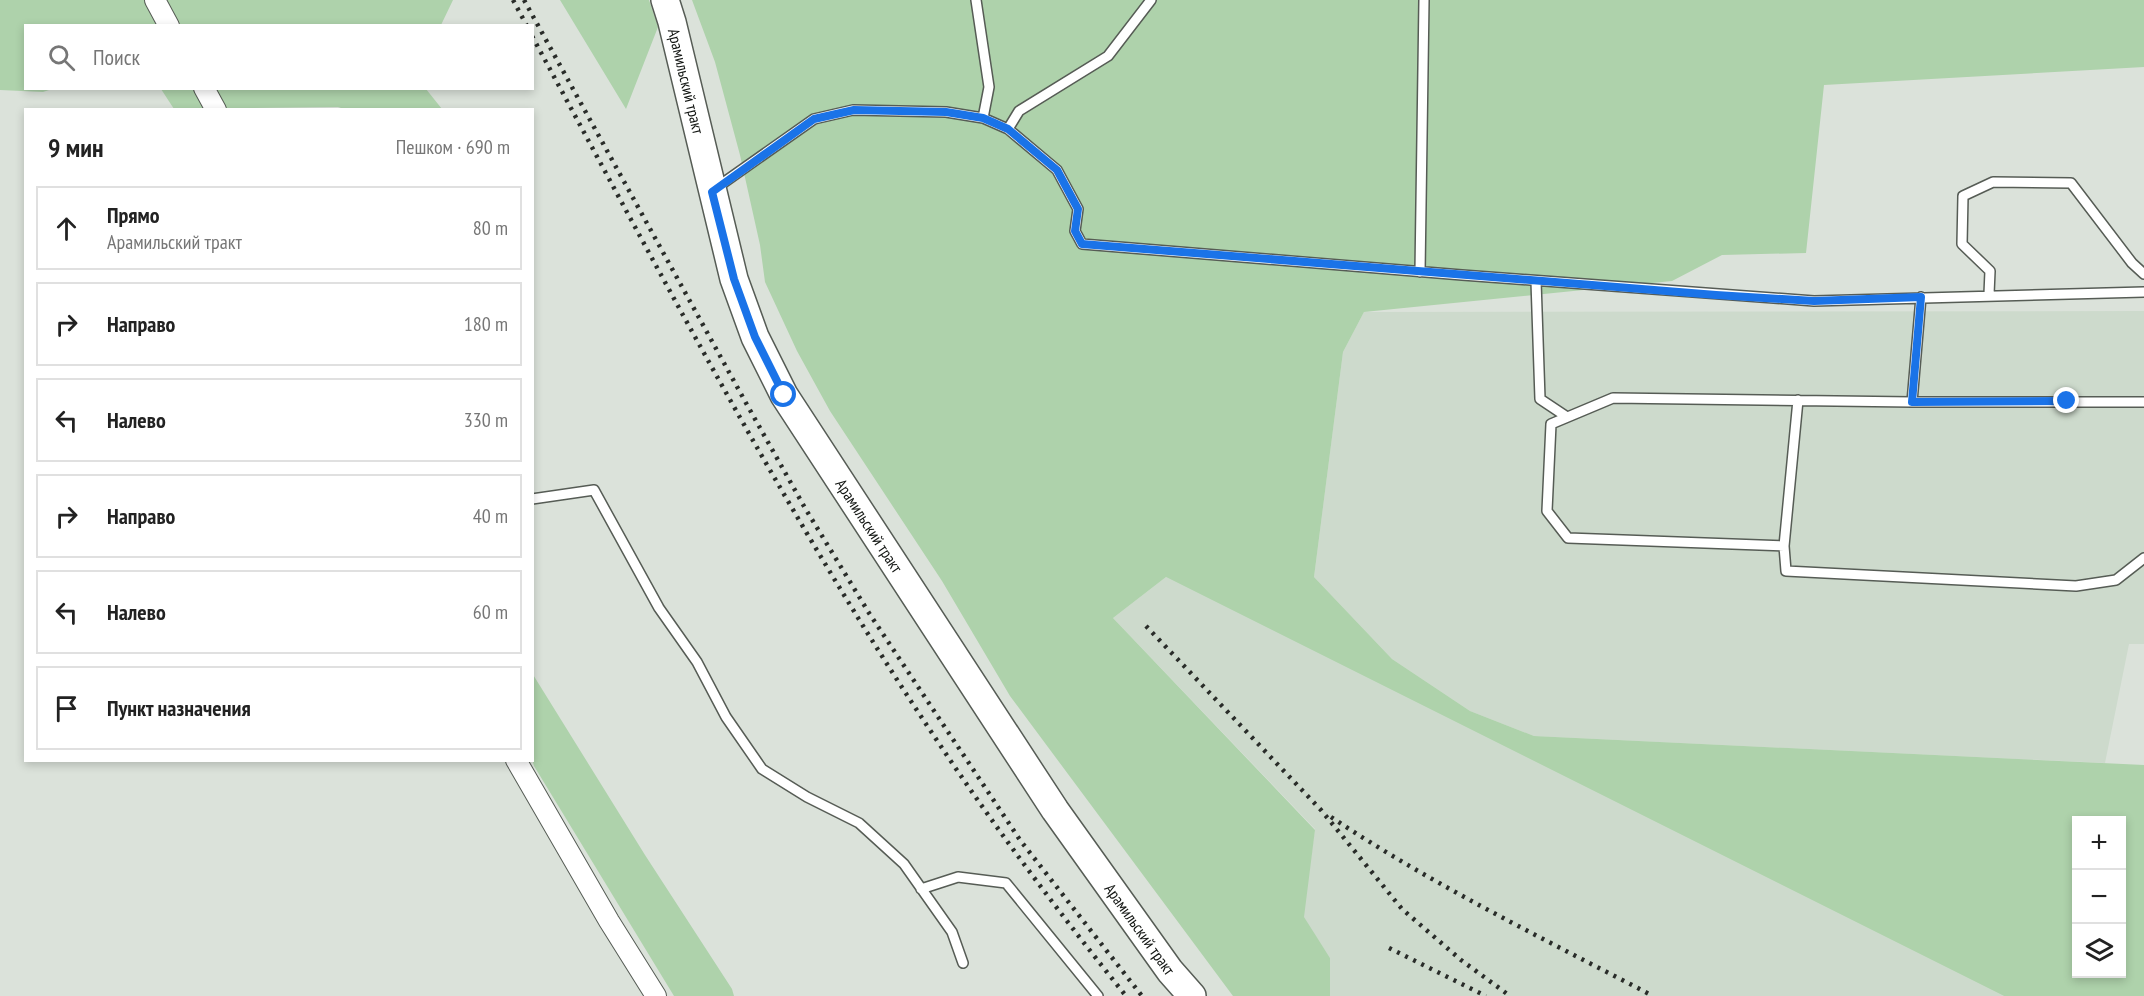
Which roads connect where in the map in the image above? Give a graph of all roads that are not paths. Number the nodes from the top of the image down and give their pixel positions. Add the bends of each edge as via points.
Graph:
1 (155, 0) edge
2 (665, 0) edge
3 (976, 0) edge
4 (1151, 0) edge
5 (1424, 0) edge
6 (168, 24) edge
7 (205, 90) edge
8 (215, 108) edge
9 (983, 118) junction
10 (1008, 129) junction
11 (712, 192) junction
12 (1420, 272) junction
13 (2144, 274) edge
14 (1536, 281) junction
15 (2144, 292) edge
16 (1989, 294) junction
17 (1921, 297) junction
18 (1798, 400) junction
19 (1912, 402) junction
20 (2144, 402) edge
21 (1567, 417) junction
22 (534, 499) edge
23 (1784, 546) junction
24 (2144, 558) edge
25 (517, 762) edge
26 (921, 889) junction
27 (963, 963) dead end
28 (656, 996) edge
29 (1098, 996) edge
30 (1192, 996) edge

1 - 6 street
2 - 11 main road, Арамильский тракт
3 - 9 lane via 989,87
4 - 10 lane via 1108,56 1018,111
5 - 12 lane
7 - 8 street
9 - 10 lane
9 - 11 lane via 946,112 854,110 814,119
10 - 12 lane via 1057,170 1078,209 1075,231 1082,244
11 - 30 main road, Арамильский тракт via 734,279 755,337 784,395 1055,810
12 - 14 lane
13 - 16 lane via 2071,183 1993,182 1963,196 1962,244 1990,271
14 - 17 lane via 1814,301
14 - 21 lane via 1540,399
15 - 16 lane
16 - 17 lane
17 - 19 lane
18 - 19 lane
18 - 21 lane via 1613,398
18 - 23 lane
19 - 20 lane
21 - 23 lane via 1551,424 1547,511 1568,538
22 - 26 lane via 594,490 659,608 762,769 859,823 904,864
23 - 24 lane via 1786,571 2076,586 2116,580
25 - 28 street
26 - 27 lane via 952,932
26 - 29 lane via 958,877 1006,883

